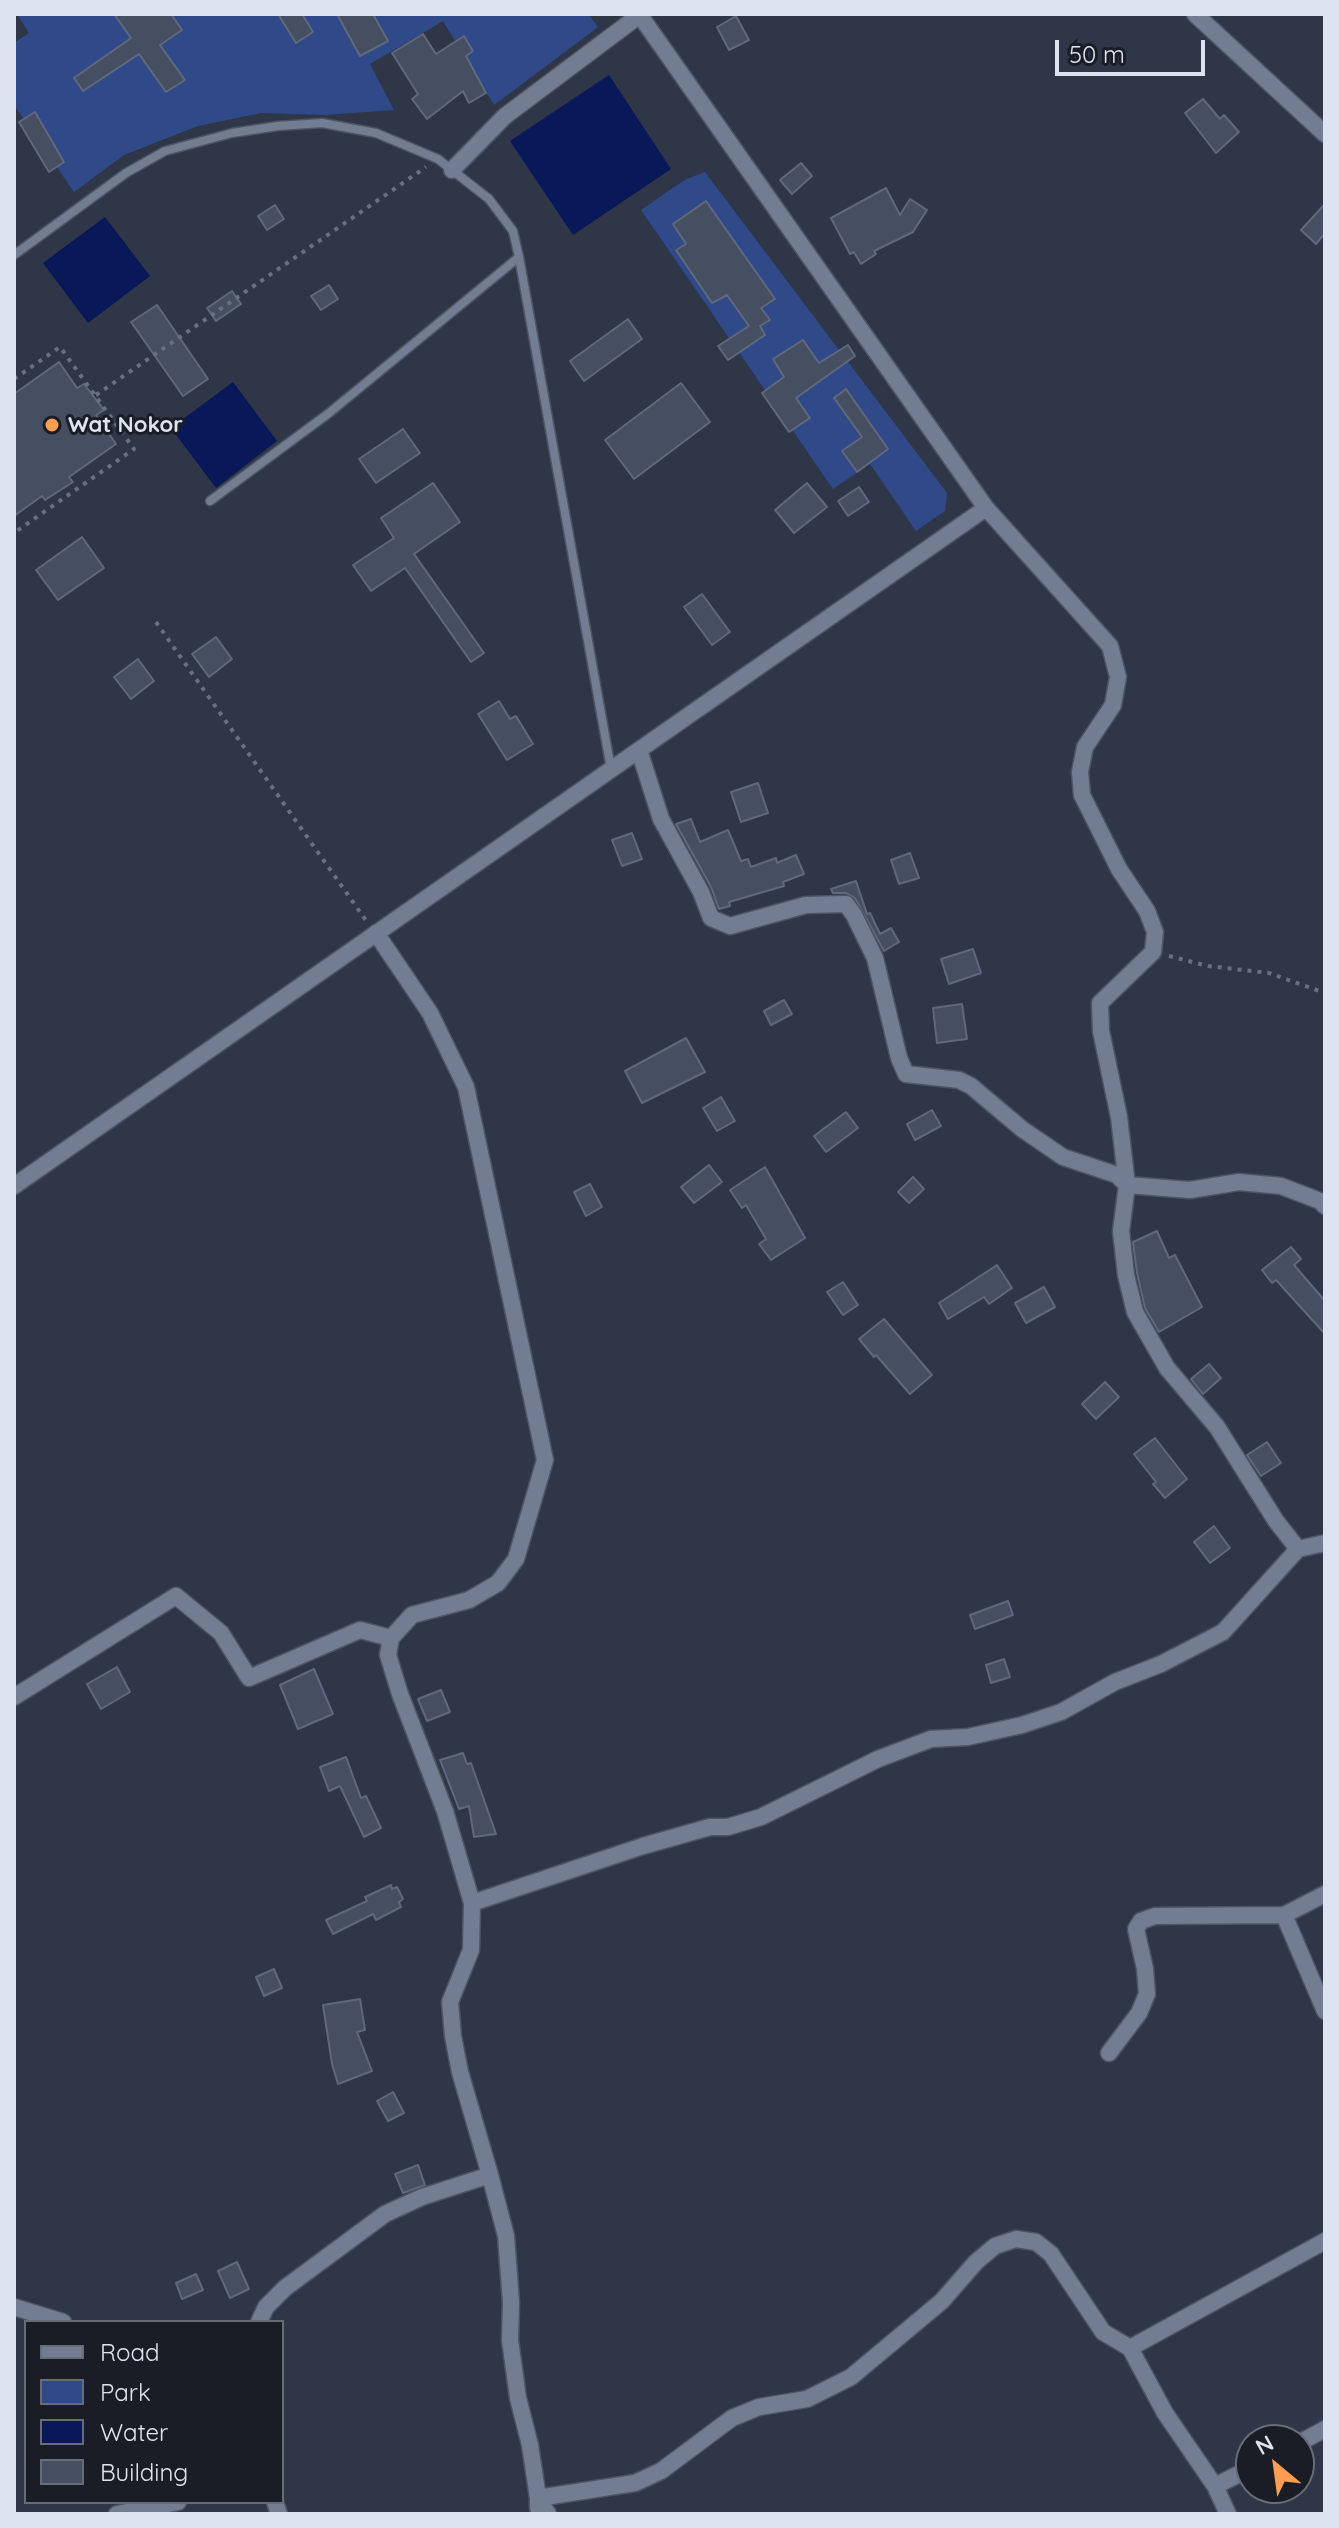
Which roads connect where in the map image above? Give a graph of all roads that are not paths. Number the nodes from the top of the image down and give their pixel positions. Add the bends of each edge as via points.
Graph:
1 (640, 14) edge
2 (1195, 14) edge
3 (1325, 134) edge
4 (452, 170) junction
5 (14, 255) edge
6 (519, 257) junction
7 (210, 501) dead end
8 (986, 508) junction
9 (639, 750) junction
10 (611, 769) junction
11 (376, 933) junction
12 (1127, 1185) junction
13 (14, 1186) edge
14 (1325, 1206) edge
15 (1325, 1543) edge
16 (1298, 1549) junction
17 (391, 1638) junction
18 (14, 1697) edge
19 (1325, 1894) edge
20 (472, 1903) junction
21 (1284, 1915) junction
22 (1325, 2011) edge
23 (1109, 2053) dead end
24 (490, 2175) junction
25 (1325, 2241) edge
26 (14, 2307) edge
27 (56, 2320) edge
28 (260, 2320) edge
29 (1130, 2348) junction
30 (1235, 2476) edge
31 (1215, 2486) junction
32 (168, 2504) edge
33 (538, 2506) edge
34 (117, 2514) edge
35 (548, 2514) edge
36 (1228, 2514) edge

1 - 4 street via 505,116
1 - 8 street
2 - 3 street
4 - 5 lane via 376,133 322,123 221,135 165,151 126,173
4 - 6 lane via 489,199 513,231
6 - 7 lane via 329,413
6 - 10 lane
8 - 9 street
8 - 12 street via 1110,646 1118,677 1113,705 1085,747 1080,772 1082,795 1155,932 1153,952 1100,1003
9 - 10 street
9 - 12 street via 661,819 711,918 730,926 806,905 846,904 875,958 906,1074 971,1086 1063,1157 1117,1175
10 - 11 street
11 - 13 street
11 - 17 street via 430,1013 466,1087 545,1460 516,1559 498,1583 469,1600 412,1615
12 - 14 street via 1190,1190 1239,1182 1281,1186
12 - 16 street via 1121,1231 1135,1312 1167,1368 1217,1427
15 - 16 street
16 - 20 street via 1223,1632 1061,1712 968,1737 931,1739 761,1817 629,1851
17 - 18 street via 360,1630 249,1678 221,1633 176,1596
17 - 20 street via 388,1655
19 - 21 street
20 - 24 street via 471,1950 450,2002 460,2072
21 - 22 street
21 - 23 street via 1155,1916 1141,1921 1136,1929 1147,1994
24 - 28 street via 385,2214 285,2288
24 - 33 street via 506,2236 510,2340
25 - 29 street
26 - 27 street
29 - 31 street via 1165,2413
29 - 33 street via 1103,2332 1051,2254 1036,2242 1016,2239 995,2246 942,2301 851,2377 807,2399 759,2407 732,2418 661,2471 635,2483
30 - 31 street
31 - 36 street
32 - 34 street
33 - 35 street

